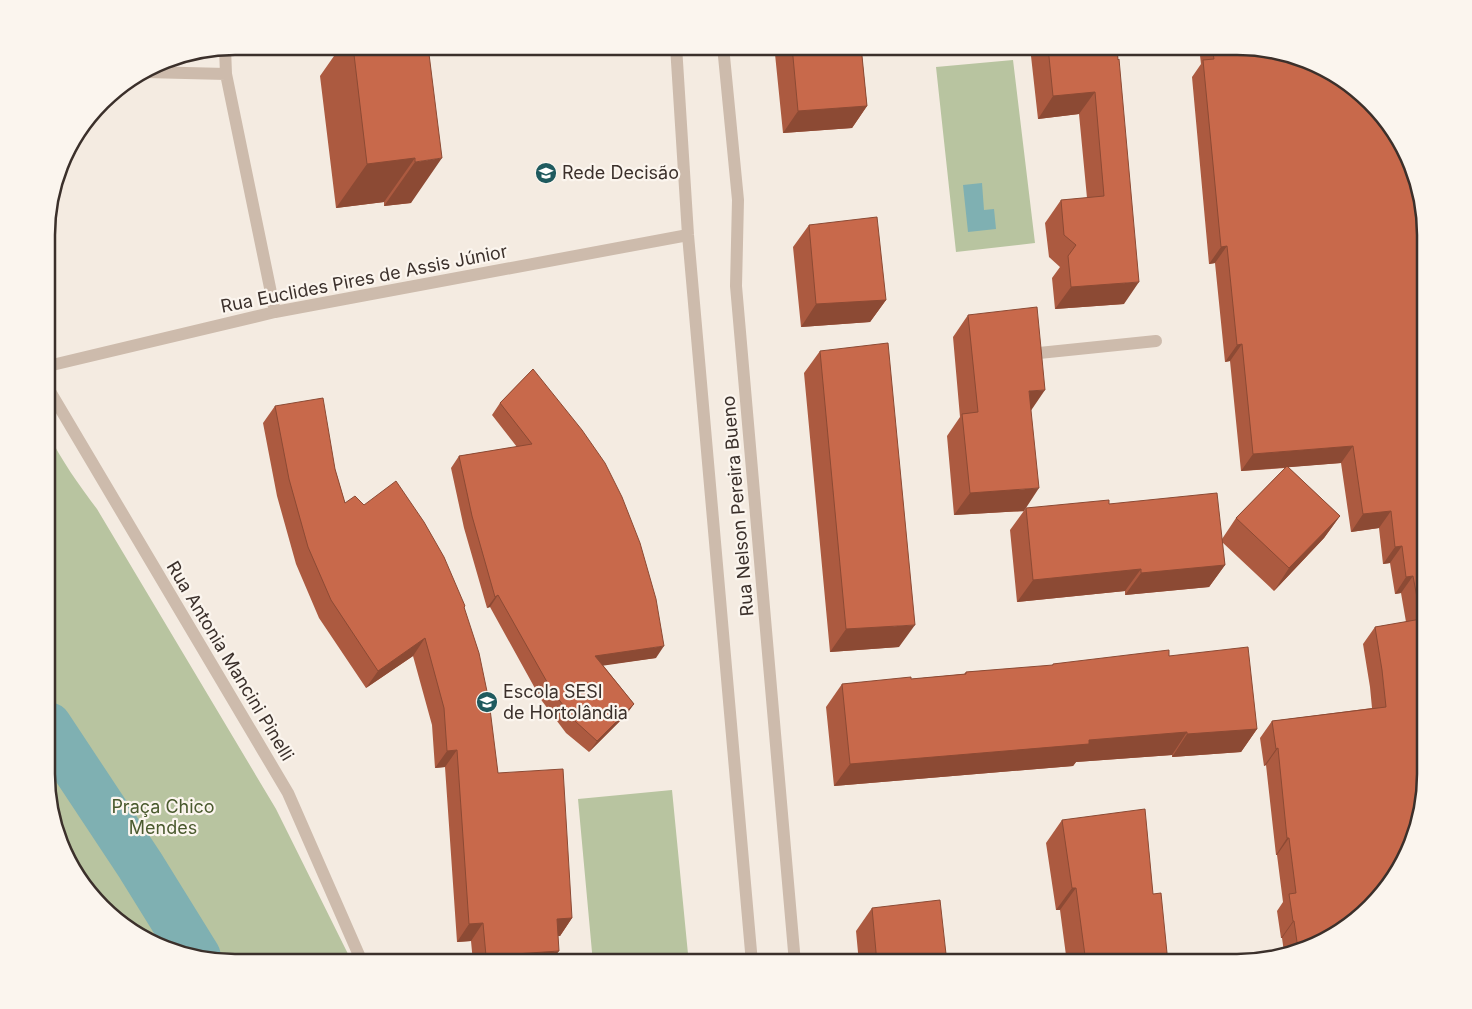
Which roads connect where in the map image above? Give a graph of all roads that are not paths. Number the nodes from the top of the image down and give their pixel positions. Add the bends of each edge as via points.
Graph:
1 (225, 55) edge
2 (677, 55) edge
3 (725, 55) edge
4 (159, 72) edge
5 (226, 74) junction
6 (688, 235) junction
7 (275, 312) junction
8 (1156, 341) dead end
9 (1039, 353) edge
10 (55, 364) edge
11 (55, 400) edge
12 (358, 954) edge
13 (751, 954) edge
14 (794, 954) edge

1 - 5 street
2 - 6 street, Rua Nelson Pereira Bueno
3 - 14 street, Rua Nelson Pereira Bueno via 738,200 736,286
4 - 5 street
5 - 7 street
6 - 7 street, Rua Euclides Pires de Assis Júnior
6 - 13 street, Rua Nelson Pereira Bueno
7 - 10 street, Rua Euclides Pires de Assis Júnior
8 - 9 street
11 - 12 street, Rua Antonia Mancini Pinelli via 288,793

